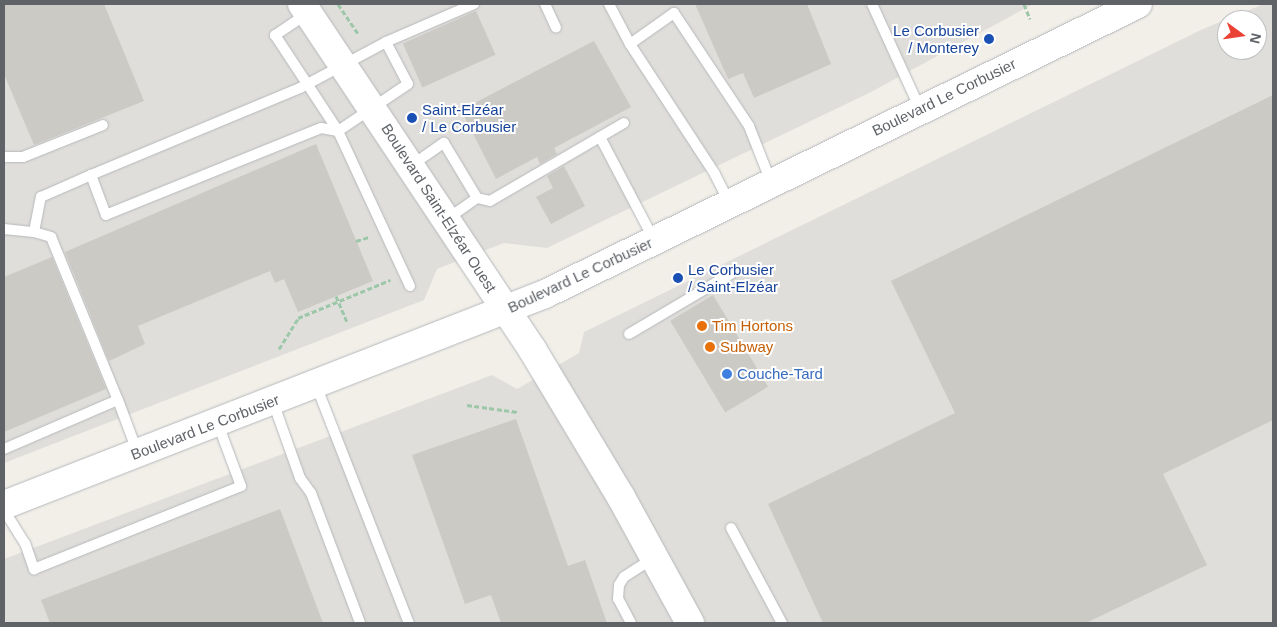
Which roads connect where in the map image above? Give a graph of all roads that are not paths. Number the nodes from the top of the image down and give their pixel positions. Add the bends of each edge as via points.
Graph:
1 (474, 4) edge
2 (545, 4) edge
3 (609, 4) edge
4 (872, 4) edge
5 (1138, 4) edge
6 (306, 8) edge
7 (556, 28) dead end
8 (386, 42) junction
9 (630, 44) junction
10 (343, 63) junction
11 (308, 84) junction
12 (372, 106) junction
13 (920, 109) junction
14 (624, 123) dead end
15 (102, 125) dead end
16 (338, 131) junction
17 (600, 137) junction
18 (4, 157) edge
19 (412, 165) junction
20 (91, 175) junction
21 (771, 182) junction
22 (477, 198) junction
23 (729, 203) junction
24 (447, 219) junction
25 (4, 229) edge
26 (34, 232) junction
27 (654, 240) junction
28 (732, 273) dead end
29 (410, 286) dead end
30 (506, 309) junction
31 (629, 334) dead end
32 (316, 384) junction
33 (118, 400) junction
34 (273, 401) junction
35 (217, 422) junction
36 (4, 449) edge
37 (138, 453) junction
38 (4, 505) edge
39 (4, 510) edge
40 (731, 528) dead end
41 (655, 557) junction
42 (360, 623) edge
43 (409, 623) edge
44 (631, 623) edge
45 (690, 623) edge
46 (782, 623) edge

1 - 8 lane
2 - 7 lane
3 - 9 lane
4 - 13 lane
5 - 13 street, Boulevard Le Corbusier
6 - 10 street, Boulevard Saint-Elzéar Ouest
6 - 11 lane via 275,35
8 - 10 lane
8 - 12 lane via 408,84
9 - 21 lane via 674,13 749,126
9 - 23 lane via 715,174
10 - 11 lane
10 - 12 street, Boulevard Saint-Elzéar Ouest
11 - 16 lane
11 - 20 lane
12 - 16 lane
12 - 19 street, Boulevard Saint-Elzéar Ouest
13 - 21 street, Boulevard Le Corbusier
14 - 17 lane
15 - 18 lane via 23,157
16 - 20 lane via 321,128 106,216
16 - 29 lane
17 - 22 lane via 490,201
17 - 27 lane
19 - 22 lane via 444,143
19 - 24 street, Boulevard Saint-Elzéar Ouest
20 - 26 lane via 41,197
21 - 23 street, Boulevard Le Corbusier
22 - 24 lane
23 - 27 street, Boulevard Le Corbusier
24 - 30 street, Boulevard Saint-Elzéar Ouest
25 - 26 lane
26 - 33 lane via 51,237
27 - 30 street, Boulevard Le Corbusier
28 - 31 lane
30 - 32 street, Boulevard Le Corbusier
30 - 41 street, Boulevard Saint-Elzéar Ouest
32 - 34 street, Boulevard Le Corbusier
32 - 43 lane
33 - 36 lane
33 - 37 lane
34 - 35 street, Boulevard Le Corbusier
34 - 42 lane via 300,478 311,493
35 - 37 street, Boulevard Le Corbusier
35 - 39 lane via 242,486 34,569 24,543
37 - 38 street, Boulevard Le Corbusier
40 - 46 lane
41 - 44 lane via 624,577 619,585 618,599
41 - 45 street, Boulevard Saint-Elzéar Ouest

